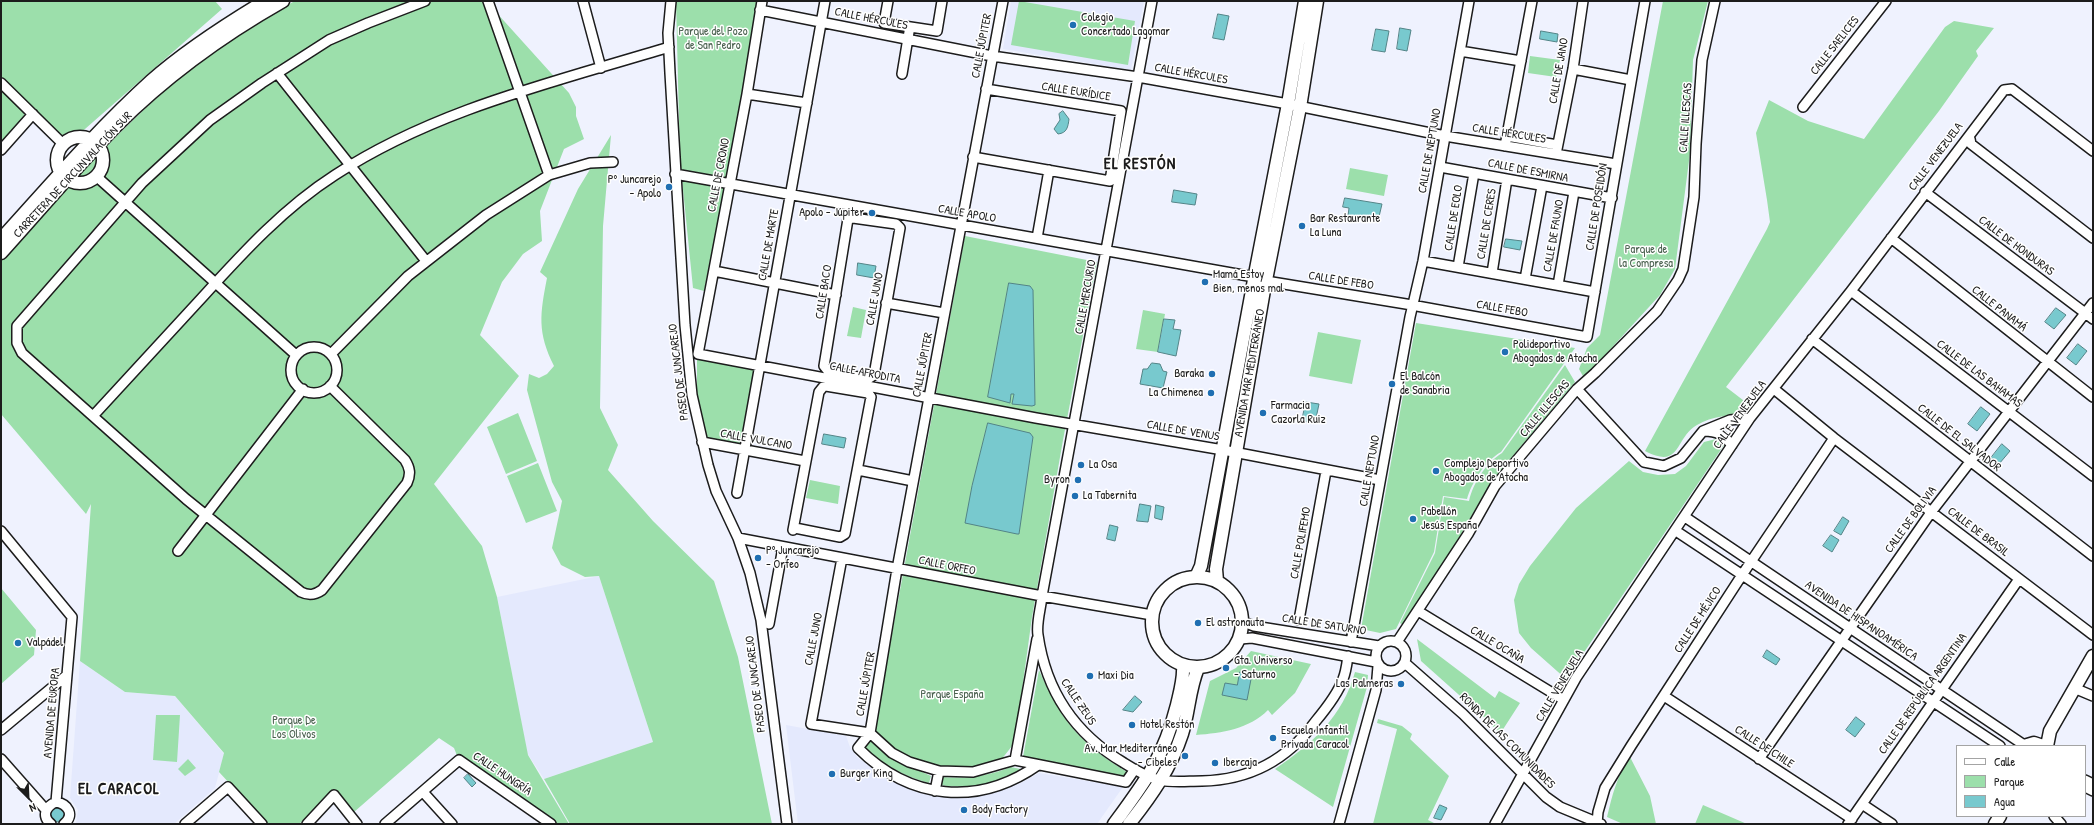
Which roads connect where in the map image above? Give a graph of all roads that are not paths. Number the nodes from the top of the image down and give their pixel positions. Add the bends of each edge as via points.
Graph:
1 (265, 1) edge
2 (283, 1) edge
3 (425, 1) edge
4 (488, 1) edge
5 (583, 1) edge
6 (671, 1) edge
7 (825, 1) edge
8 (888, 1) edge
9 (942, 1) edge
10 (1003, 1) edge
11 (1152, 1) edge
12 (1306, 1) edge
13 (1317, 1) edge
14 (1470, 1) edge
15 (1532, 1) edge
16 (1583, 1) edge
17 (1645, 1) edge
18 (1715, 1) edge
19 (1886, 1) edge
20 (761, 6) edge
21 (822, 22) junction
22 (910, 27) junction
23 (908, 38) junction
24 (669, 48) junction
25 (1460, 51) junction
26 (992, 56) junction
27 (1522, 60) junction
28 (601, 68) junction
29 (1573, 69) junction
30 (277, 73) junction
31 (902, 74) dead end
32 (1138, 77) junction
33 (1631, 80) junction
34 (1, 83) edge
35 (986, 89) junction
36 (520, 92) junction
37 (747, 94) junction
38 (807, 103) junction
39 (1294, 105) junction
40 (1803, 107) dead end
41 (1121, 111) junction
42 (1132, 113) junction
43 (33, 114) junction
44 (1445, 136) junction
45 (1508, 136) junction
46 (1968, 138) junction
47 (94, 143) junction
48 (63, 144) junction
49 (1505, 146) junction
50 (1, 150) edge
51 (1556, 150) junction
52 (2093, 151) edge
53 (973, 158) junction
54 (613, 162) dead end
55 (1616, 164) junction
56 (351, 166) junction
57 (1440, 167) junction
58 (1049, 170) junction
59 (1474, 173) junction
60 (675, 174) junction
61 (549, 175) junction
62 (64, 176) junction
63 (96, 176) junction
64 (1507, 179) junction
65 (1115, 181) junction
66 (730, 182) junction
67 (1542, 186) junction
68 (1574, 192) junction
69 (1925, 192) junction
70 (791, 194) junction
71 (1612, 198) junction
72 (126, 202) junction
73 (848, 222) joint
74 (960, 225) junction
75 (2093, 231) edge
76 (1037, 238) junction
77 (1891, 238) junction
78 (2093, 238) edge
79 (1, 239) edge
80 (1107, 251) junction
81 (1, 253) edge
82 (426, 261) junction
83 (1423, 262) junction
84 (1458, 267) junction
85 (714, 271) junction
86 (1492, 273) junction
87 (1260, 279) junction
88 (1525, 279) junction
89 (215, 282) junction
90 (775, 283) junction
91 (1558, 285) junction
92 (1851, 291) junction
93 (1595, 292) junction
94 (836, 294) junction
95 (886, 303) junction
96 (2093, 303) edge
97 (1413, 305) junction
98 (944, 313) junction
99 (2089, 316) edge
100 (1587, 337) joint
101 (1812, 339) junction
102 (331, 354) junction
103 (698, 354) joint
104 (296, 355) junction
105 (2047, 362) junction
106 (760, 366) junction
107 (824, 366) joint
108 (874, 375) joint
109 (330, 386) junction
110 (303, 389) junction
111 (1577, 389) junction
112 (1774, 389) junction
113 (928, 397) junction
114 (2093, 398) edge
115 (2009, 411) junction
116 (93, 416) junction
117 (1750, 418) junction
118 (1075, 425) junction
119 (1703, 431) junction
120 (1834, 438) junction
121 (702, 442) junction
122 (1732, 445) junction
123 (745, 450) junction
124 (1223, 450) junction
125 (1236, 453) junction
126 (805, 461) junction
127 (1969, 461) junction
128 (858, 470) junction
129 (1326, 471) junction
130 (2093, 476) edge
131 (1380, 480) junction
132 (913, 481) junction
133 (737, 493) dead end
134 (1932, 511) junction
135 (205, 515) junction
136 (1685, 517) junction
137 (1, 531) edge
138 (1676, 531) junction
139 (738, 538) junction
140 (783, 547) junction
141 (178, 551) dead end
142 (2093, 556) edge
143 (842, 558) junction
144 (1751, 561) junction
145 (897, 569) junction
146 (1742, 575) junction
147 (1196, 577) junction
148 (2019, 578) junction
149 (1217, 581) junction
150 (1042, 596) junction
151 (1418, 611) junction
152 (1152, 615) junction
153 (1299, 620) dead end
154 (1243, 622) junction
155 (769, 624) dead end
156 (1850, 628) junction
157 (1038, 633) junction
158 (2093, 635) edge
159 (1240, 639) junction
160 (1841, 641) junction
161 (1351, 642) junction
162 (1397, 642) junction
163 (1379, 646) junction
164 (1348, 656) junction
165 (2093, 656) edge
166 (1405, 663) junction
167 (1377, 664) junction
168 (1183, 666) junction
169 (1198, 668) junction
170 (1391, 672) junction
171 (67, 675) junction
172 (2074, 688) junction
173 (1940, 689) junction
174 (1376, 690) junction
175 (1664, 696) junction
176 (2093, 696) edge
177 (1564, 700) junction
178 (1932, 701) junction
179 (1, 730) edge
180 (2050, 731) junction
181 (870, 733) junction
182 (1998, 745) edge
183 (2031, 745) edge
184 (2047, 745) edge
185 (1, 759) edge
186 (1759, 759) junction
187 (1015, 760) junction
188 (1038, 765) junction
189 (1135, 769) junction
190 (939, 771) junction
191 (1522, 774) junction
192 (1149, 776) junction
193 (1161, 780) junction
194 (935, 791) junction
195 (423, 792) junction
196 (56, 802) junction
197 (1862, 804) junction
198 (46, 810) junction
199 (1850, 821) edge
200 (49, 823) edge
201 (550, 823) edge
202 (1598, 823) edge
203 (64, 824) edge
204 (185, 824) edge
205 (262, 824) edge
206 (307, 824) edge
207 (357, 824) edge
208 (386, 824) edge
209 (452, 824) edge
210 (787, 824) edge
211 (1114, 824) edge
212 (1129, 824) edge
213 (1339, 824) edge
214 (1495, 824) edge
215 (1892, 824) edge

1 - 47 street, CARRETERA DE CIRCUNVALACIÓN SUR via 217,30 174,62 121,109
2 - 47 street, CARRETERA DE CIRCUNVALACIÓN SUR via 220,40
3 - 30 street via 329,40
4 - 36 street
5 - 28 street
6 - 24 street, PASEO DE JUNCAREJO
7 - 21 street, CALLE DE MARTE
8 - 22 street via 884,23
9 - 22 street via 937,32
10 - 26 street, CALLE JÚPITER
11 - 32 street, CALLE MERCURIO
12 - 39 street, AVENIDA MAR MEDITERRÁNEO
13 - 39 street, AVENIDA MAR MEDITERRÁNEO
14 - 25 street, CALLE DE NEPTUNO
15 - 27 street
16 - 29 street, CALLE DE JANO
17 - 33 street, CALLE DE POSEIDÓN
18 - 111 street, CALLE ILLESCAS via 1702,60 1694,197 1683,269 1657,311
19 - 40 street, CALLE SAELICES
20 - 21 street, CALLE HÉRCULES
20 - 37 street, CALLE DE CRONO
21 - 23 street, CALLE HÉRCULES
21 - 38 street, CALLE DE MARTE
22 - 23 street
23 - 26 street, CALLE HÉRCULES
23 - 31 street
24 - 28 street
24 - 60 street, PASEO DE JUNCAREJO
25 - 27 street
25 - 44 street, CALLE DE NEPTUNO
26 - 32 street, CALLE HÉRCULES
26 - 35 street, CALLE JÚPITER
27 - 45 street
28 - 36 street
29 - 33 street
29 - 51 street, CALLE DE JANO
30 - 56 street
30 - 72 street via 210,120 142,183
32 - 39 street, CALLE HÉRCULES
32 - 42 street, CALLE MERCURIO
33 - 55 street, CALLE DE POSEIDÓN
34 - 43 street
35 - 41 street, CALLE EURÍDICE
35 - 53 street, CALLE JÚPITER
36 - 56 street via 466,109 414,132
36 - 61 street
37 - 38 street
37 - 66 street, CALLE DE CRONO
38 - 70 street, CALLE DE MARTE
39 - 44 street, CALLE HÉRCULES
39 - 87 street, AVENIDA MAR MEDITERRÁNEO
41 - 42 street
41 - 65 street, CALLE EURÍDICE
42 - 65 street, CALLE MERCURIO
43 - 48 street
43 - 50 street
44 - 49 street, CALLE HÉRCULES
44 - 57 street, CALLE DE NEPTUNO
45 - 49 street
45 - 51 street
46 - 52 street, CALLE VENEZUELA via 2004,90 2012,89
46 - 69 street, CALLE VENEZUELA
46 - 75 street via 1975,139
46 - 78 street via 1971,144
47 - 48 street via 76,137
47 - 62 street, CARRETERA DE CIRCUNVALACIÓN SUR
47 - 63 street via 102,156 102,164
48 - 62 street via 57,158
49 - 51 street, CALLE HÉRCULES
51 - 55 street, CALLE HÉRCULES
53 - 58 street
53 - 74 street, CALLE JÚPITER
54 - 61 street via 590,163
55 - 71 street, CALLE DE POSEIDÓN
56 - 82 street
56 - 89 street via 288,211
57 - 59 street, CALLE DE ESMIRNA
57 - 83 street, CALLE DE NEPTUNO
58 - 65 street
58 - 76 street
59 - 64 street, CALLE DE ESMIRNA
59 - 84 street, CALLE DE EOLO
60 - 66 street, CALLE APOLO
60 - 121 street, PASEO DE JUNCAREJO via 692,395
61 - 82 street via 486,215
62 - 63 street via 81,183
62 - 79 street, CARRETERA DE CIRCUNVALACIÓN SUR
62 - 81 street, CARRETERA DE CIRCUNVALACIÓN SUR
63 - 72 street
64 - 67 street, CALLE DE ESMIRNA
64 - 86 street, CALLE DE CERES
65 - 80 street, CALLE MERCURIO
66 - 70 street, CALLE APOLO
66 - 85 street, CALLE DE CRONO
67 - 68 street, CALLE DE ESMIRNA
67 - 88 street
68 - 71 street, CALLE DE ESMIRNA
68 - 91 street, CALLE DE FAUNO
69 - 77 street, CALLE VENEZUELA
69 - 99 street, CALLE DE HONDURAS
70 - 74 street, CALLE APOLO
70 - 90 street, CALLE DE MARTE
71 - 93 street, CALLE DE POSEIDÓN
72 - 89 street
72 - 116 street via 23,318 17,326 15,335 22,352
73 - 94 street, CALLE BACO
73 - 95 street, CALLE JUNO via 848,219 853,218 896,224 900,228
74 - 76 street, CALLE APOLO
74 - 98 street, CALLE JÚPITER
76 - 80 street, CALLE APOLO
77 - 92 street, CALLE VENEZUELA
77 - 105 street, CALLE PANAMÁ
80 - 87 street, CALLE APOLO
80 - 118 street, CALLE MERCURIO
82 - 102 street
83 - 84 street
83 - 97 street, CALLE DE NEPTUNO
84 - 86 street
85 - 90 street
85 - 103 street, CALLE DE CRONO
86 - 88 street
87 - 97 street, CALLE DE FEBO
87 - 124 street, AVENIDA MAR MEDITERRÁNEO
87 - 125 street, AVENIDA MAR MEDITERRÁNEO
88 - 91 street
89 - 104 street
89 - 116 street
90 - 94 street
90 - 106 street, CALLE DE MARTE
91 - 93 street
92 - 101 street, CALLE VENEZUELA
92 - 115 street, CALLE DE LAS BAHAMAS
93 - 100 street, CALLE DE POSEIDÓN
94 - 107 street, CALLE BACO
95 - 98 street
95 - 108 street, CALLE JUNO
96 - 99 street, CALLE DE BOLIVIA
97 - 100 street, CALLE FEBO
97 - 131 street, CALLE NEPTUNO
98 - 113 street, CALLE JÚPITER
99 - 105 street, CALLE DE BOLIVIA
101 - 112 street, CALLE VENEZUELA
101 - 127 street, CALLE DE EL SALVADOR
102 - 104 street via 316,347 302,350
102 - 109 street via 337,366 337,373
103 - 106 street, CALLE AFRODITA
104 - 110 street via 291,370 292,377
105 - 114 street, CALLE PANAMÁ
105 - 115 street, CALLE DE BOLIVIA
106 - 113 street, CALLE AFRODITA
106 - 123 street, CALLE DE MARTE
107 - 108 street, CALLE AFRODITA via 828,371 868,379
109 - 110 street via 317,392
109 - 135 street via 405,460 410,476 322,590 311,595 301,592
110 - 135 street
111 - 119 street via 1644,462 1664,466 1680,458
111 - 151 street, CALLE ILLESCAS via 1496,486
112 - 117 street, CALLE VENEZUELA
112 - 120 street, CALLE DE BRASIL
113 - 118 street, CALLE AFRODITA
113 - 132 street, CALLE JÚPITER
115 - 127 street, CALLE DE BOLIVIA
115 - 130 street, CALLE DE LAS BAHAMAS
116 - 135 street
117 - 119 street via 1730,420
117 - 122 street, CALLE VENEZUELA
118 - 124 street, CALLE DE VENUS
118 - 150 street, CALLE MERCURIO
119 - 122 street via 1716,431
120 - 134 street, CALLE DE BRASIL
120 - 144 street, CALLE DE MÉJICO
121 - 123 street, CALLE VULCANO
121 - 139 street, PASEO DE JUNCAREJO via 716,491
122 - 136 street, CALLE VENEZUELA
123 - 126 street, CALLE VULCANO
123 - 133 street, CALLE DE MARTE
124 - 125 street, CALLE DE VENUS
124 - 147 street, AVENIDA MAR MEDITERRÁNEO via 1201,566
125 - 129 street, CALLE DE VENUS
125 - 149 street, AVENIDA MAR MEDITERRÁNEO via 1216,568
126 - 128 street via 793,530 795,528 838,536 845,534
126 - 128 street, CALLE AFRODITA via 819,392 823,387 868,393 871,398
127 - 134 street, CALLE DE BOLIVIA
127 - 142 street, CALLE DE EL SALVADOR
128 - 132 street
129 - 131 street, CALLE DE VENUS
129 - 153 street, CALLE POLIFEMO
131 - 161 street, CALLE NEPTUNO
132 - 145 street, CALLE JÚPITER
134 - 148 street, CALLE DE BRASIL
134 - 156 street, CALLE DE BOLIVIA
135 - 141 street
136 - 138 street, CALLE VENEZUELA
136 - 144 street, AVENIDA DE HISPANOAMÉRICA
137 - 171 street, AVENIDA DE EUROPA via 72,617
138 - 146 street
138 - 177 street, CALLE VENEZUELA via 1576,678
139 - 140 street, CALLE ORFEO
139 - 210 street, PASEO DE JUNCAREJO via 750,572 760,620
140 - 143 street, CALLE ORFEO
140 - 155 street
143 - 145 street, CALLE ORFEO
143 - 181 street, CALLE JUNO via 811,724
144 - 146 street, CALLE DE MÉJICO
144 - 156 street, AVENIDA DE HISPANOAMÉRICA
145 - 150 street, CALLE ORFEO
145 - 181 street, CALLE JÚPITER
146 - 160 street
146 - 175 street, CALLE DE MÉJICO
147 - 149 street
147 - 152 street via 1185,578 1167,588 1155,605
148 - 158 street, CALLE DE BRASIL
148 - 173 street, CALLE DE REPÚBLICA ARGENTINA
149 - 154 street via 1228,588 1236,598
150 - 152 street, CALLE ORFEO
150 - 157 street, CALLE ZEUS
151 - 162 street, CALLE ILLESCAS
151 - 177 street, CALLE OCAÑA
152 - 168 street via 1152,628 1158,646 1171,660
154 - 159 street
154 - 161 street, CALLE DE SATURNO
156 - 160 street, CALLE DE BOLIVIA
156 - 173 street, AVENIDA DE HISPANOAMÉRICA
157 - 187 street
157 - 189 street, CALLE ZEUS via 1047,676 1075,723 1112,756
159 - 164 street, CALLE DE SATURNO via 1252,638
159 - 169 street via 1233,651 1223,660 1211,666
160 - 178 street
160 - 186 street, CALLE DE BOLIVIA
161 - 163 street, CALLE DE SATURNO
162 - 163 street via 1386,642
162 - 166 street via 1405,651
163 - 167 street via 1375,654
164 - 167 street, CALLE DE SATURNO
164 - 193 street, CALLE ZEUS via 1344,679 1334,696 1302,739 1285,754 1246,774 1214,780
165 - 172 street
166 - 170 street
166 - 191 street, RONDA DE LAS COMUNIDADES via 1458,709
167 - 170 street
167 - 174 street
168 - 169 street
168 - 192 street via 1173,720 1161,754
169 - 193 street via 1182,733
170 - 174 street
171 - 179 street
171 - 196 street, AVENIDA DE EUROPA
172 - 176 street
172 - 180 street
173 - 178 street, CALLE DE REPÚBLICA ARGENTINA
173 - 183 street, AVENIDA DE HISPANOAMÉRICA
174 - 213 street
175 - 186 street, CALLE DE CHILE
175 - 202 street, CALLE DE MÉJICO via 1605,788 1598,812
177 - 191 street, CALLE VENEZUELA
178 - 182 street
178 - 197 street, CALLE DE REPÚBLICA ARGENTINA
180 - 183 street
180 - 184 street
181 - 190 street via 892,753 909,762
181 - 194 street via 858,748 875,764 890,774
185 - 198 street
186 - 199 street, CALLE DE CHILE
187 - 188 street
187 - 190 street via 973,772
188 - 189 street via 1126,782
188 - 194 street via 1016,779 987,790 963,793
189 - 192 street, CALLE ZEUS
190 - 194 street
191 - 202 street, RONDA DE LAS COMUNIDADES via 1560,807
191 - 214 street, CALLE VENEZUELA
192 - 193 street, CALLE ZEUS
192 - 211 street
193 - 212 street
195 - 201 street, CALLE HUNGRÍA via 459,760
195 - 208 street, CALLE HUNGRÍA
195 - 209 street
196 - 198 street via 50,804
196 - 203 street via 66,806 69,811 69,818
197 - 199 street, CALLE DE REPÚBLICA ARGENTINA
197 - 215 street
198 - 200 street
204 - 205 street via 228,787
206 - 207 street via 334,795

